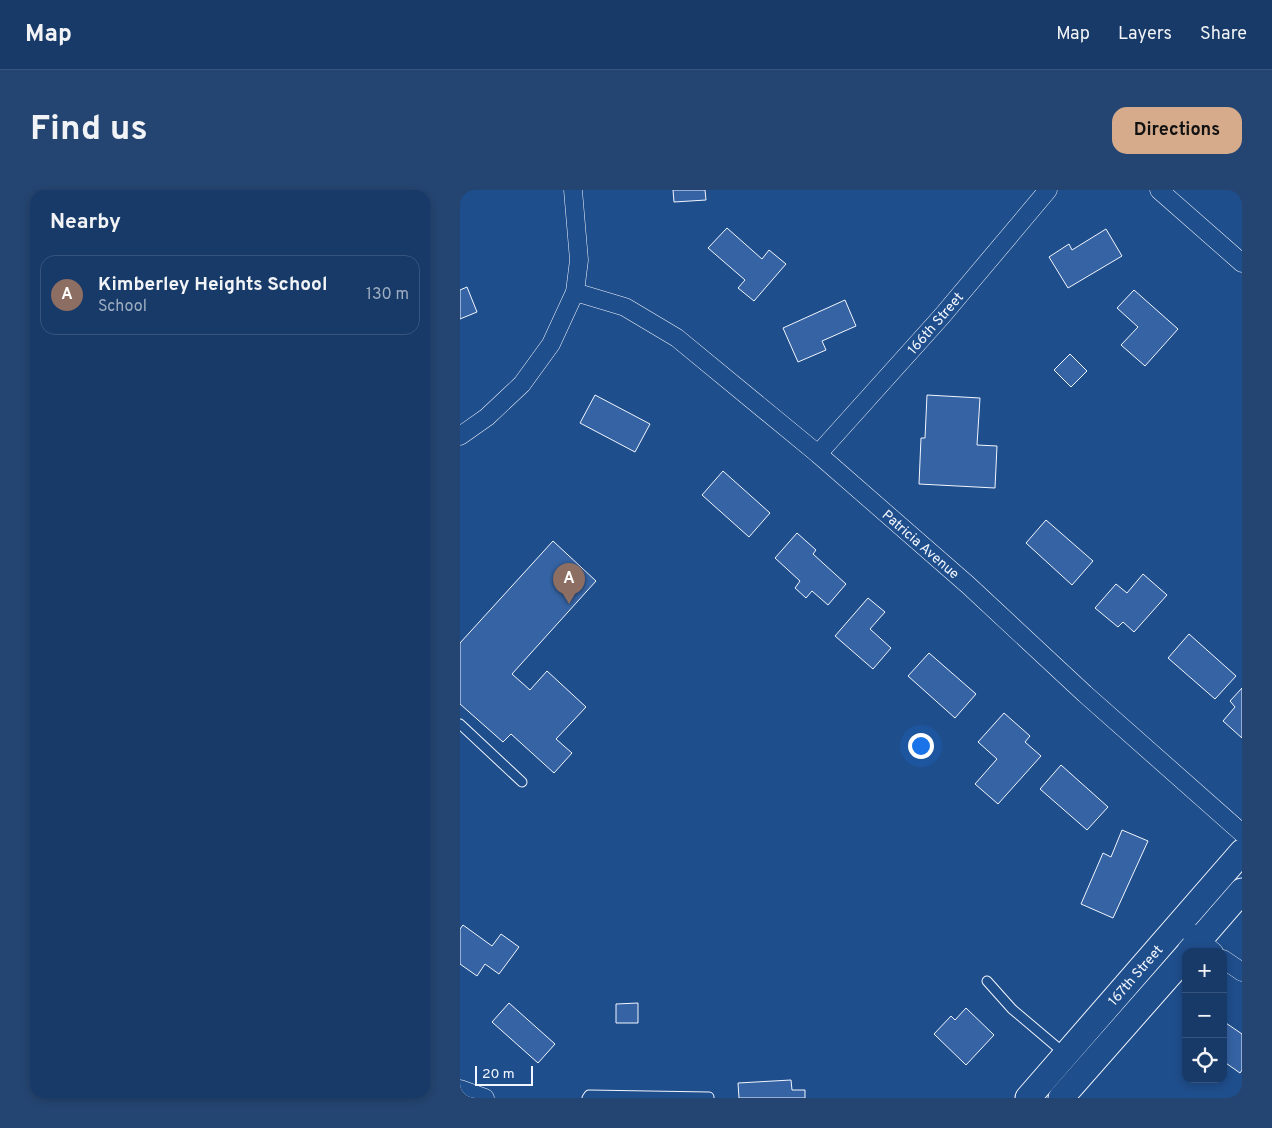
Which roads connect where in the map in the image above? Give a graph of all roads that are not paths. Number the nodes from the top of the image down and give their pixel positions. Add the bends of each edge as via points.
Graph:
1 (573, 190) edge
2 (1048, 190) edge
3 (1159, 190) edge
4 (1242, 263) edge
5 (575, 292) junction
6 (460, 436) edge
7 (818, 454) junction
8 (460, 724) edge
9 (522, 782) dead end
10 (1242, 833) edge
11 (1242, 852) edge
12 (1242, 891) edge
13 (1180, 924) junction
14 (1196, 948) edge
15 (1199, 948) edge
16 (1227, 962) edge
17 (1182, 966) edge
18 (1242, 972) edge
19 (987, 981) dead end
20 (1066, 1055) junction
21 (460, 1089) edge
22 (485, 1098) edge
23 (587, 1098) edge
24 (709, 1098) edge
25 (1028, 1098) edge
26 (1061, 1098) edge

1 - 5 street via 579,260
2 - 7 street, 166th Street via 942,316
3 - 4 street
5 - 6 street via 551,344 522,384 487,418
5 - 7 street, Patricia Avenue via 624,307 677,338
7 - 10 street, Patricia Avenue
8 - 9 lane
11 - 13 main road, 167th Street
12 - 15 main road, 167th Street
13 - 14 street
13 - 20 main road, 167th Street
16 - 18 street
17 - 26 main road, 167th Street
19 - 20 lane via 1012,1009
20 - 25 main road, 167th Street
21 - 22 street
23 - 24 lane via 589,1095

